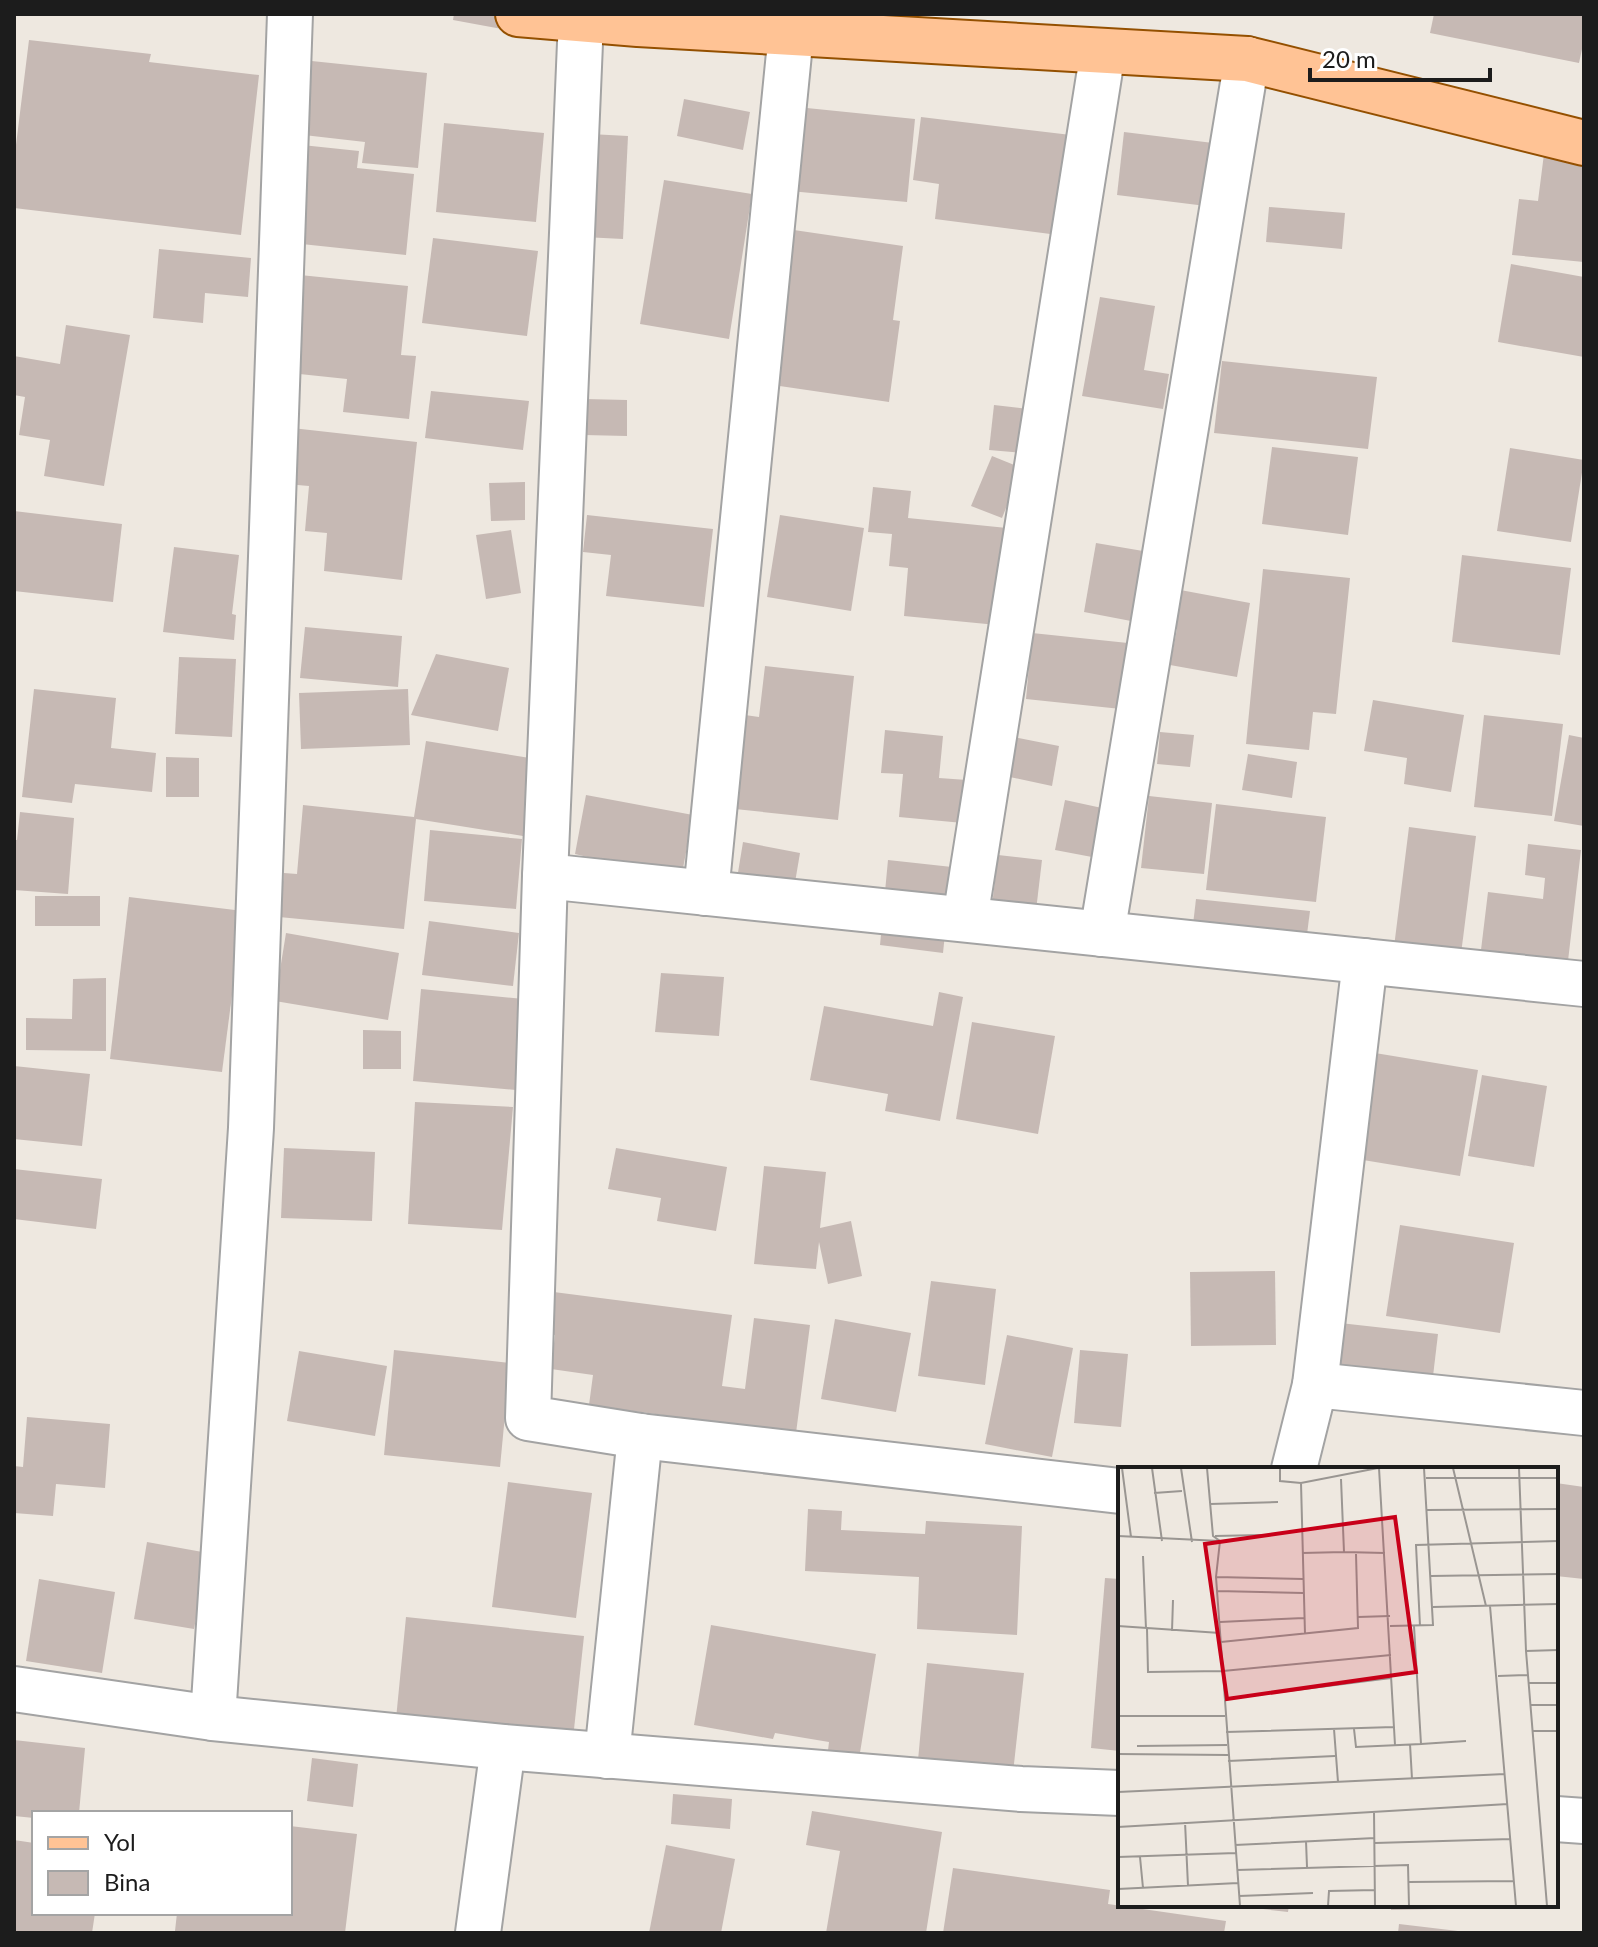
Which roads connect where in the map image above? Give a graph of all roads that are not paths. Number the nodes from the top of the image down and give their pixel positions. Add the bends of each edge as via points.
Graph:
1 (290, 14) edge
2 (518, 14) edge
3 (581, 19) junction
4 (678, 20) edge
5 (791, 33) junction
6 (1103, 51) junction
7 (1247, 59) junction
8 (1584, 143) edge
9 (545, 876) junction
10 (706, 893) junction
11 (965, 919) junction
12 (1102, 934) junction
13 (1365, 961) junction
14 (1584, 984) edge
15 (1315, 1385) junction
16 (1584, 1413) edge
17 (640, 1436) junction
18 (1294, 1467) edge
19 (1118, 1491) edge
20 (14, 1689) edge
21 (213, 1718) junction
22 (503, 1747) junction
23 (607, 1756) junction
24 (1118, 1793) edge
25 (1558, 1819) edge
26 (1584, 1821) edge
27 (478, 1933) edge

1 - 21 street via 251,1128
2 - 3 main road
3 - 4 main road
3 - 9 street
4 - 5 main road
5 - 6 main road
5 - 10 street
6 - 7 main road
6 - 11 street
7 - 8 main road
7 - 12 street
9 - 10 street
9 - 17 street via 528,1418
10 - 11 street
11 - 12 street
12 - 13 street
13 - 14 street
13 - 15 street
15 - 16 street
15 - 18 street
17 - 19 street
17 - 23 street
20 - 21 street
21 - 22 street
22 - 23 street
22 - 27 street
23 - 24 street
25 - 26 street

